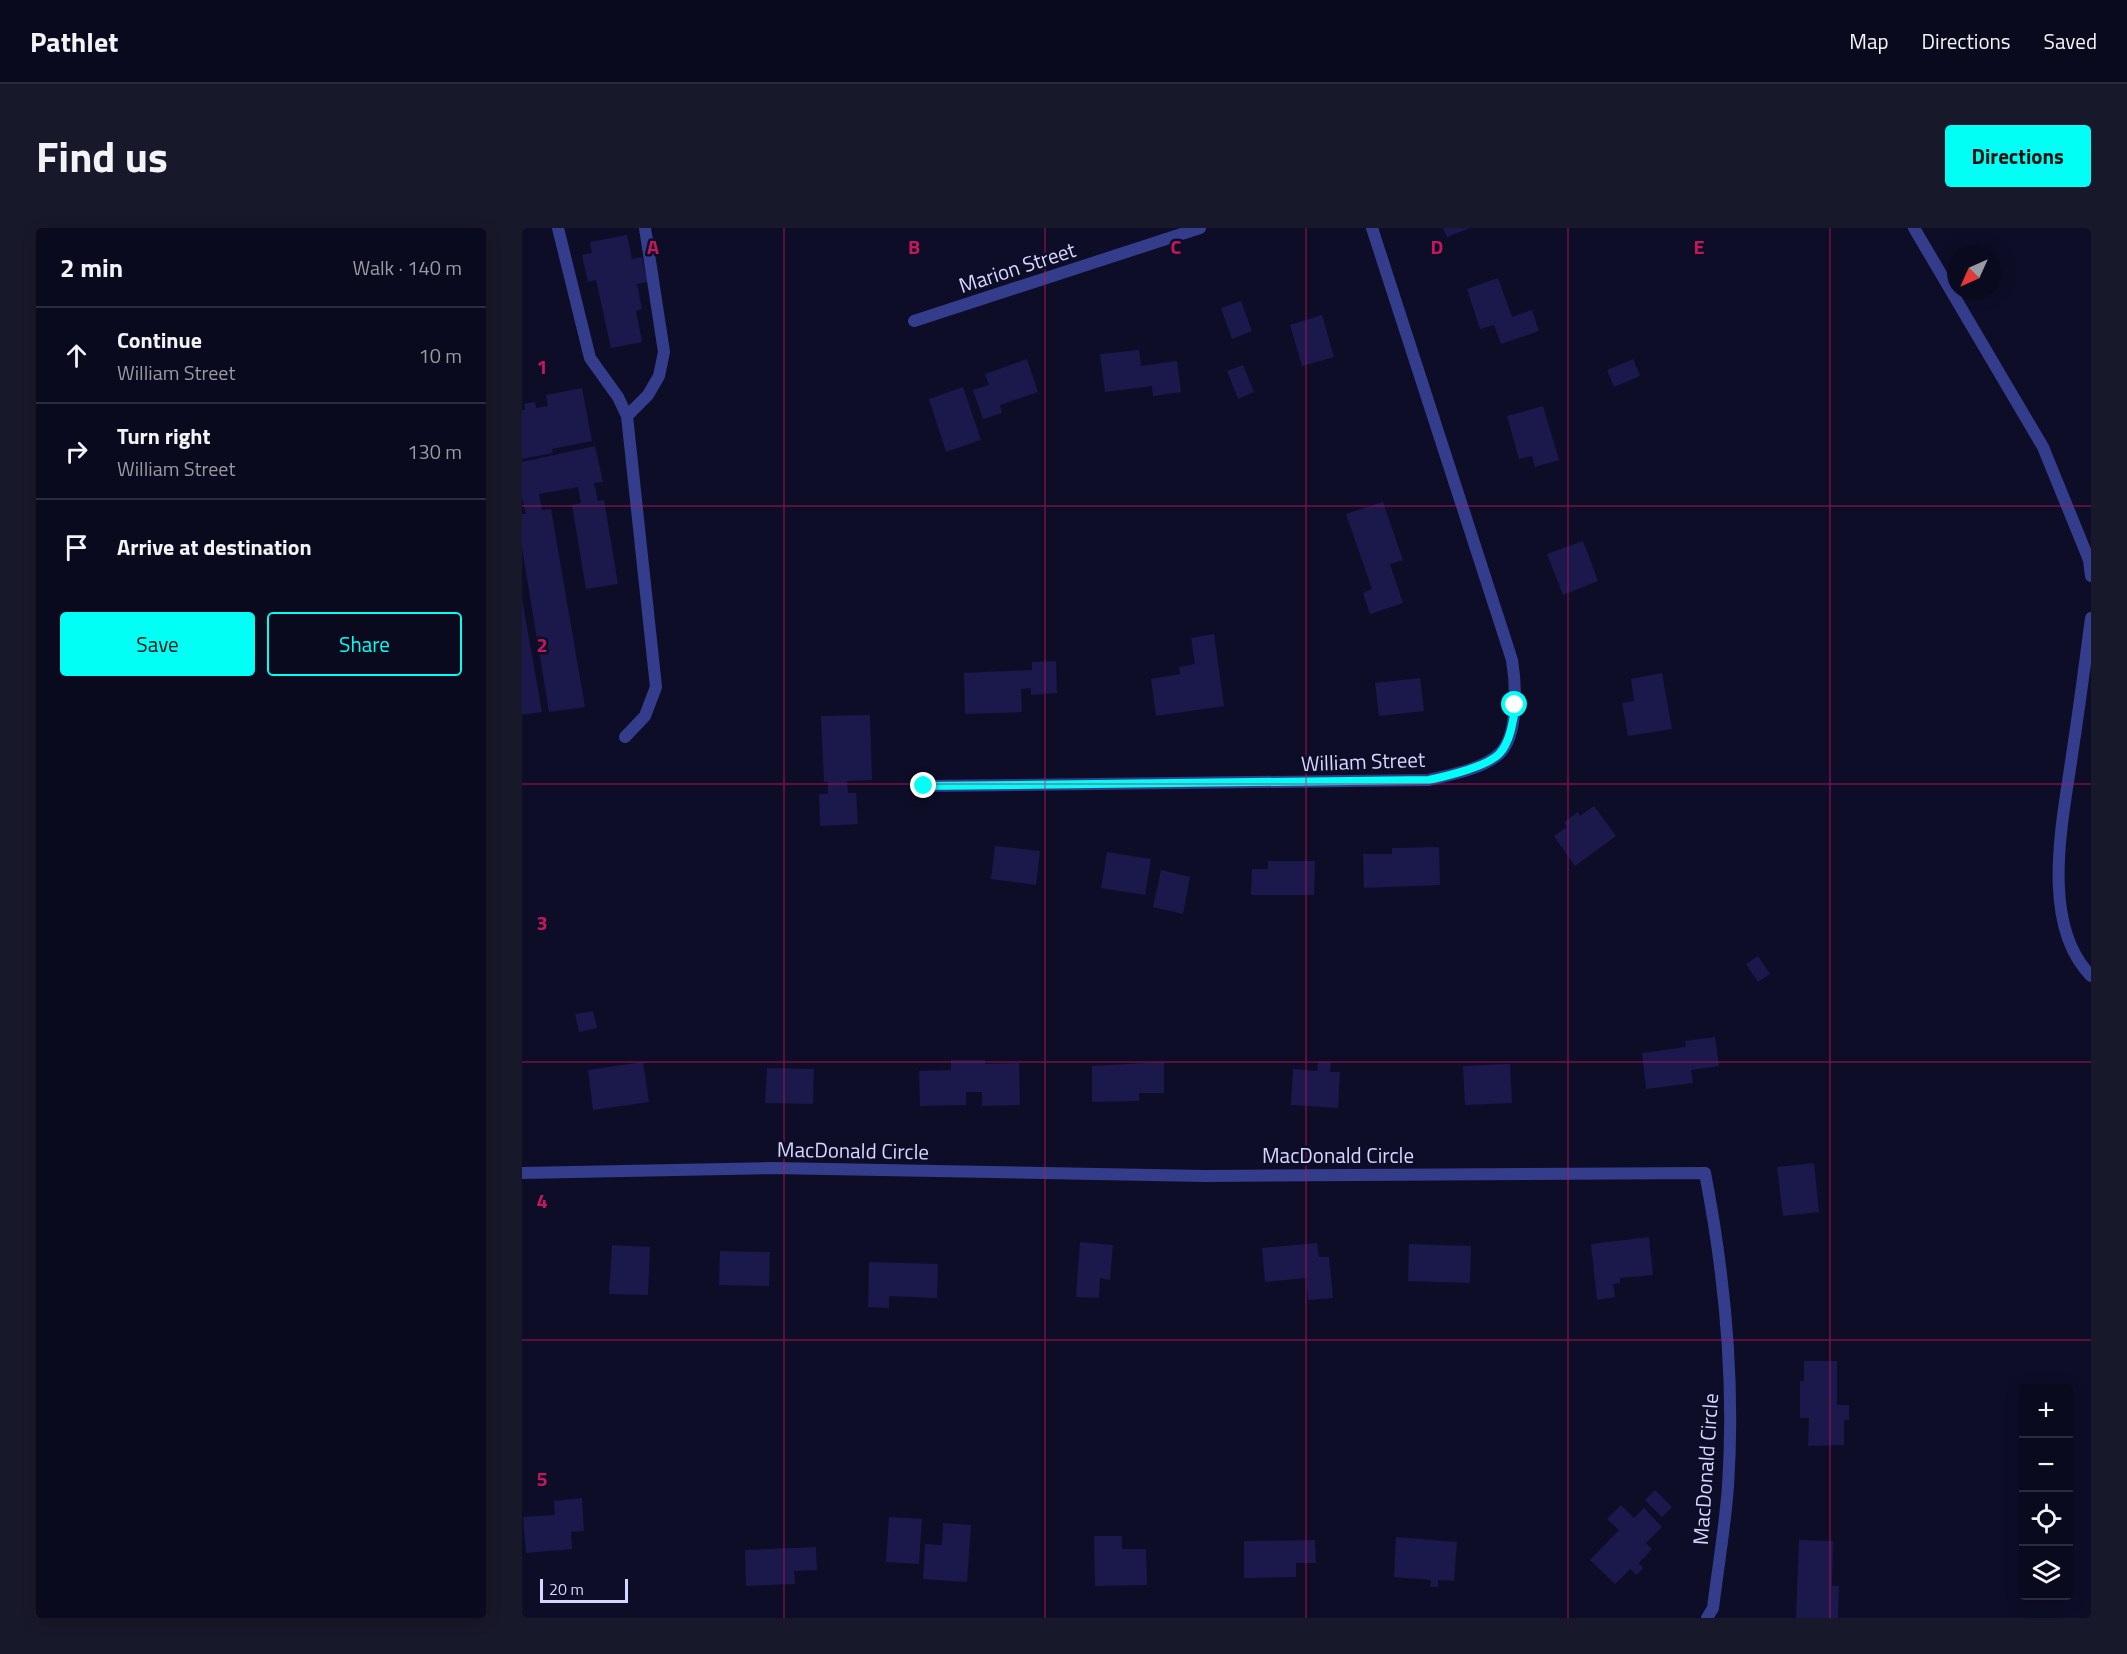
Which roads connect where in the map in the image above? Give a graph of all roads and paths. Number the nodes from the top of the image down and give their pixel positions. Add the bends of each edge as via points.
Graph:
1 (558, 228) edge
2 (645, 228) edge
3 (1200, 228) edge
4 (1372, 228) edge
5 (1914, 228) edge
6 (914, 321) dead end
7 (627, 416) junction
8 (2091, 576) edge
9 (2091, 618) edge
10 (625, 737) dead end
11 (924, 786) dead end
12 (2091, 976) edge
13 (522, 1173) edge
14 (1707, 1618) edge

1 - 7 street via 590,358
2 - 7 street via 664,352 659,376 648,395
3 - 6 street, Marion Street
4 - 11 street, William Street via 1512,660 1515,714 1499,754 1459,773 1429,780
5 - 8 street via 2043,447 2089,560
7 - 10 street via 656,687 645,716
9 - 12 street via 2058,866 2066,930
13 - 14 street, MacDonald Circle via 773,1168 1205,1176 1705,1173 1717,1231 1730,1358 1728,1486 1713,1608

